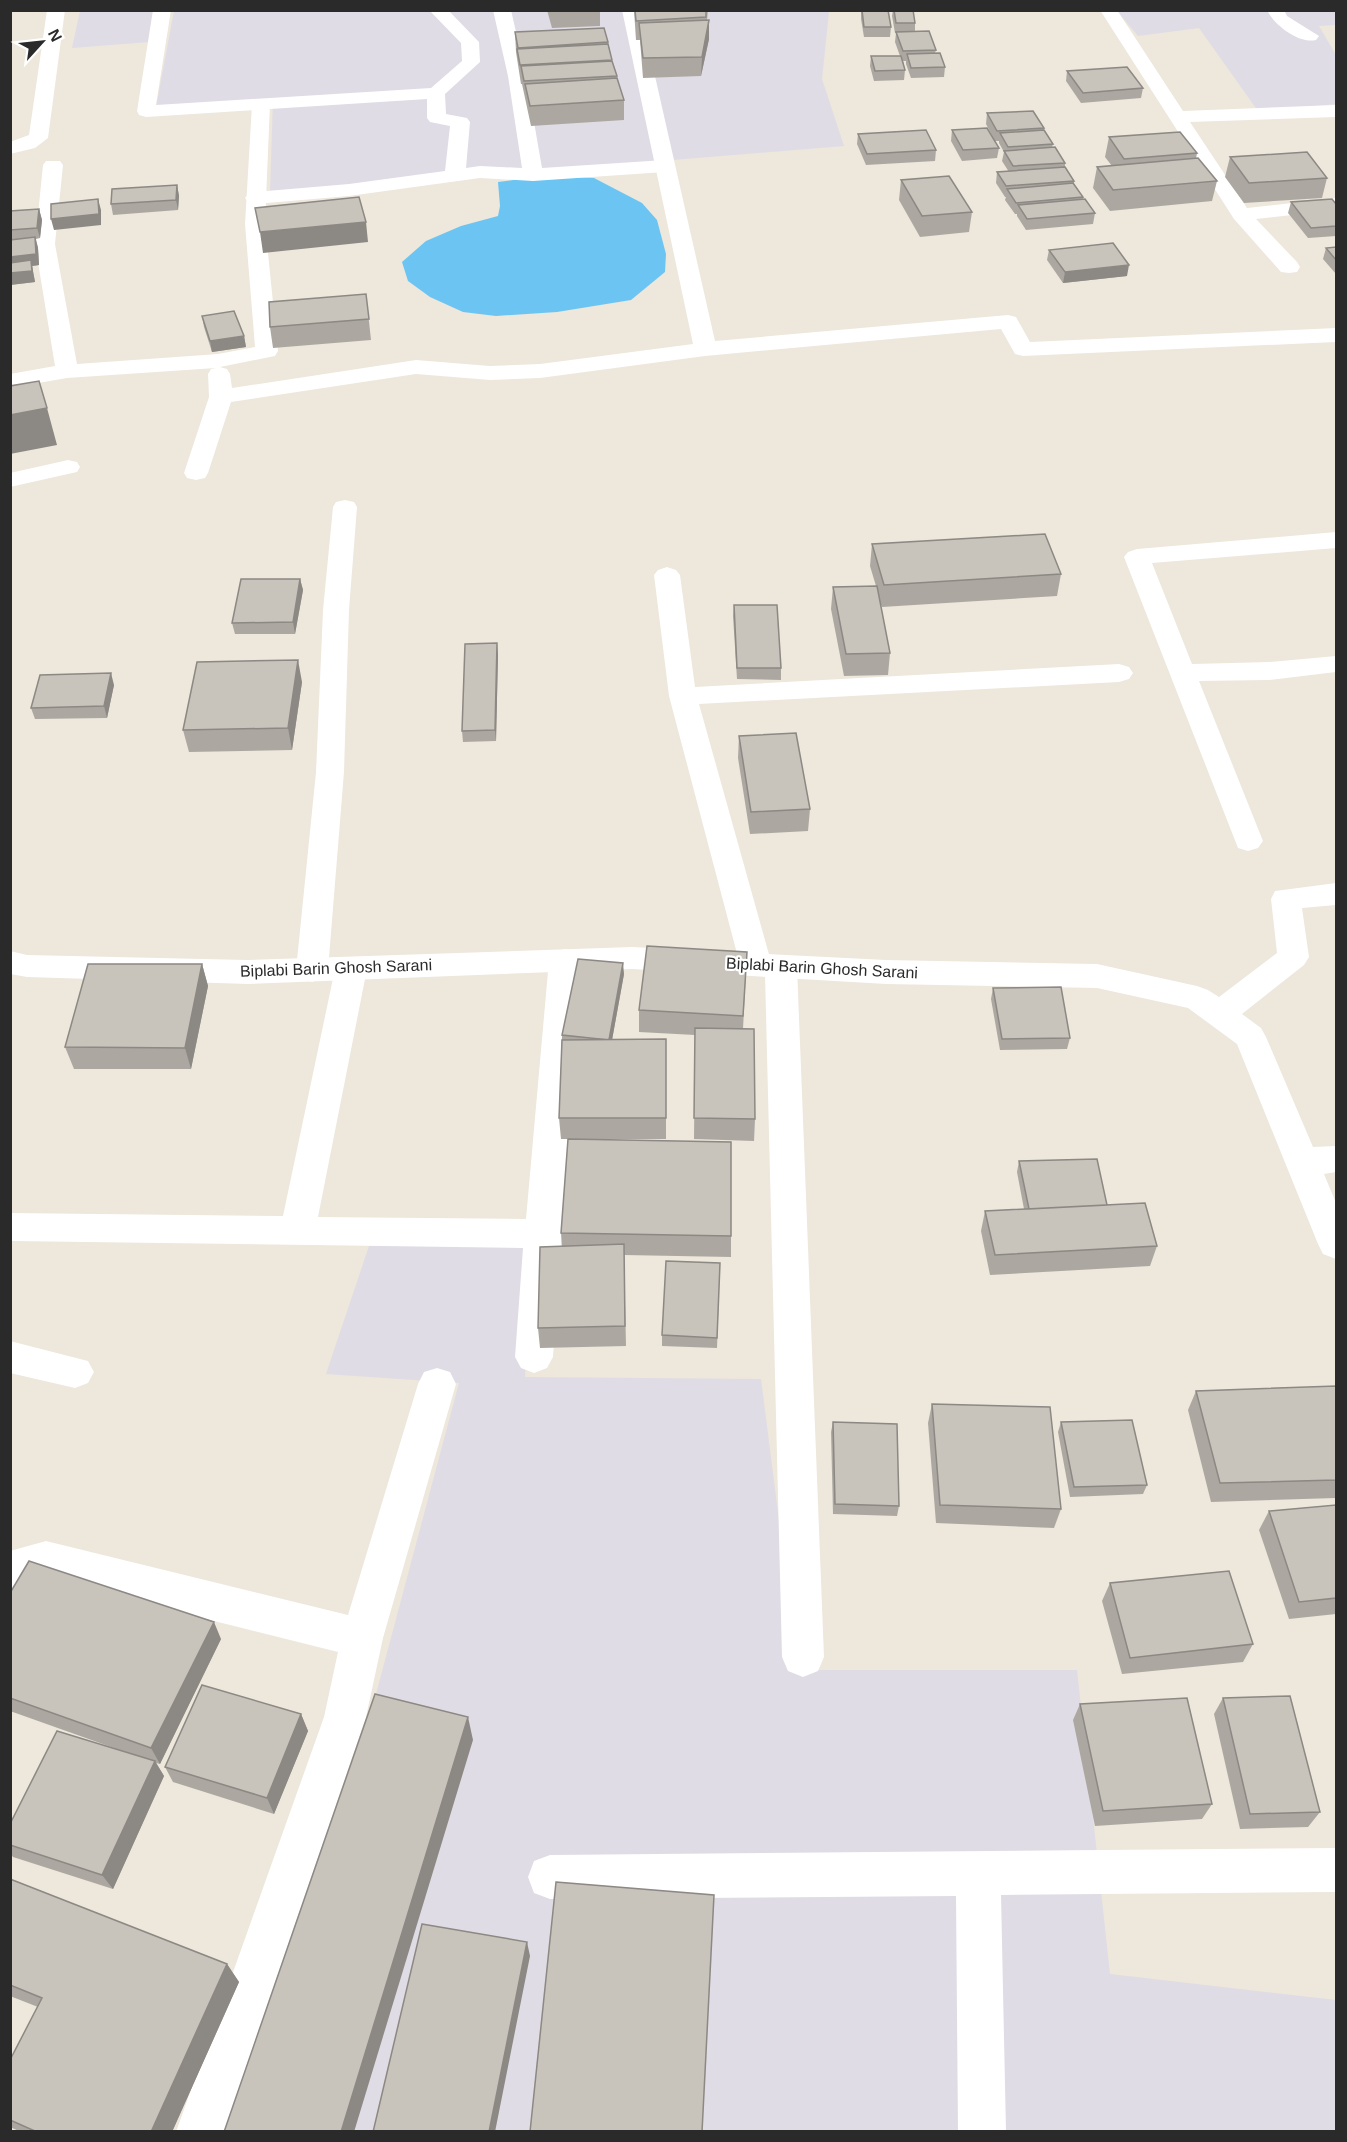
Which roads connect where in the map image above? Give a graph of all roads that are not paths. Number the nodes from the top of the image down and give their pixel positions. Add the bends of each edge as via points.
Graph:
1 (56, 10) edge
2 (162, 10) edge
3 (438, 10) edge
4 (502, 10) edge
5 (631, 10) edge
6 (1107, 10) edge
7 (1275, 10) edge
8 (1310, 36) dead end
9 (436, 93) junction
10 (261, 104) junction
11 (1336, 111) edge
12 (1179, 117) junction
13 (10, 148) edge
14 (54, 165) dead end
15 (665, 166) junction
16 (533, 175) junction
17 (455, 176) junction
18 (255, 198) junction
19 (1336, 204) edge
20 (1241, 215) junction
21 (45, 244) junction
22 (22, 247) edge
23 (1289, 267) dead end
24 (1336, 335) edge
25 (705, 350) junction
26 (218, 361) junction
27 (67, 371) junction
28 (10, 381) edge
29 (221, 397) junction
30 (68, 467) dead end
31 (196, 473) dead end
32 (10, 480) edge
33 (345, 507) dead end
34 (1336, 540) edge
35 (667, 575) dead end
36 (1336, 664) edge
37 (1119, 673) dead end
38 (1183, 673) junction
39 (683, 696) junction
40 (1248, 842) dead end
41 (1336, 894) edge
42 (566, 960) junction
43 (10, 962) edge
44 (769, 965) junction
45 (351, 969) junction
46 (312, 970) junction
47 (1219, 1014) junction
48 (1336, 1159) edge
49 (1302, 1162) junction
50 (10, 1227) edge
51 (297, 1231) junction
52 (542, 1234) junction
53 (1336, 1244) edge
54 (10, 1357) edge
55 (534, 1357) dead end
56 (75, 1371) dead end
57 (437, 1384) dead end
58 (10, 1570) edge
59 (362, 1638) junction
60 (802, 1657) dead end
61 (1336, 1870) edge
62 (978, 1874) junction
63 (550, 1877) dead end
64 (200, 2132) edge
65 (982, 2132) edge

1 - 13 street via 38,138
2 - 10 street via 146,111
3 - 9 street via 470,42 471,62
4 - 16 street
5 - 15 street via 643,80
6 - 12 street
7 - 8 street via 1280,19
9 - 10 street
9 - 17 street via 437,118 460,122
10 - 18 street
11 - 12 street
12 - 20 street
14 - 21 street
15 - 16 street
15 - 25 street
16 - 17 street via 480,172
17 - 18 street
18 - 26 street via 267,351
19 - 20 street
20 - 23 street
21 - 22 street
21 - 27 street
24 - 25 street via 1023,349 1008,322
25 - 29 street via 490,373 416,367
26 - 27 street
26 - 29 street
27 - 28 street
29 - 31 street
30 - 32 street
33 - 46 street via 336,610 330,772
34 - 38 street via 1137,556
35 - 39 street
36 - 38 street via 1269,671
37 - 39 street
38 - 40 street
39 - 44 street
41 - 47 street via 1286,899 1293,957
42 - 44 street, Biplabi Barin Ghosh Sarani via 632,958
42 - 45 street, Biplabi Barin Ghosh Sarani
42 - 52 street
43 - 46 street, Biplabi Barin Ghosh Sarani via 27,966 248,972
44 - 47 street, Biplabi Barin Ghosh Sarani via 886,972 1097,976 1197,998
44 - 60 street
45 - 46 street, Biplabi Barin Ghosh Sarani
45 - 51 street
47 - 49 street, Biplabi Barin Ghosh Sarani via 1250,1037
48 - 49 street
49 - 53 street, Biplabi Barin Ghosh Sarani
50 - 51 street
51 - 52 street
52 - 55 street
54 - 56 street
57 - 59 street
58 - 59 street via 46,1560
59 - 64 street via 345,1717
61 - 62 street
62 - 63 street
62 - 65 street

